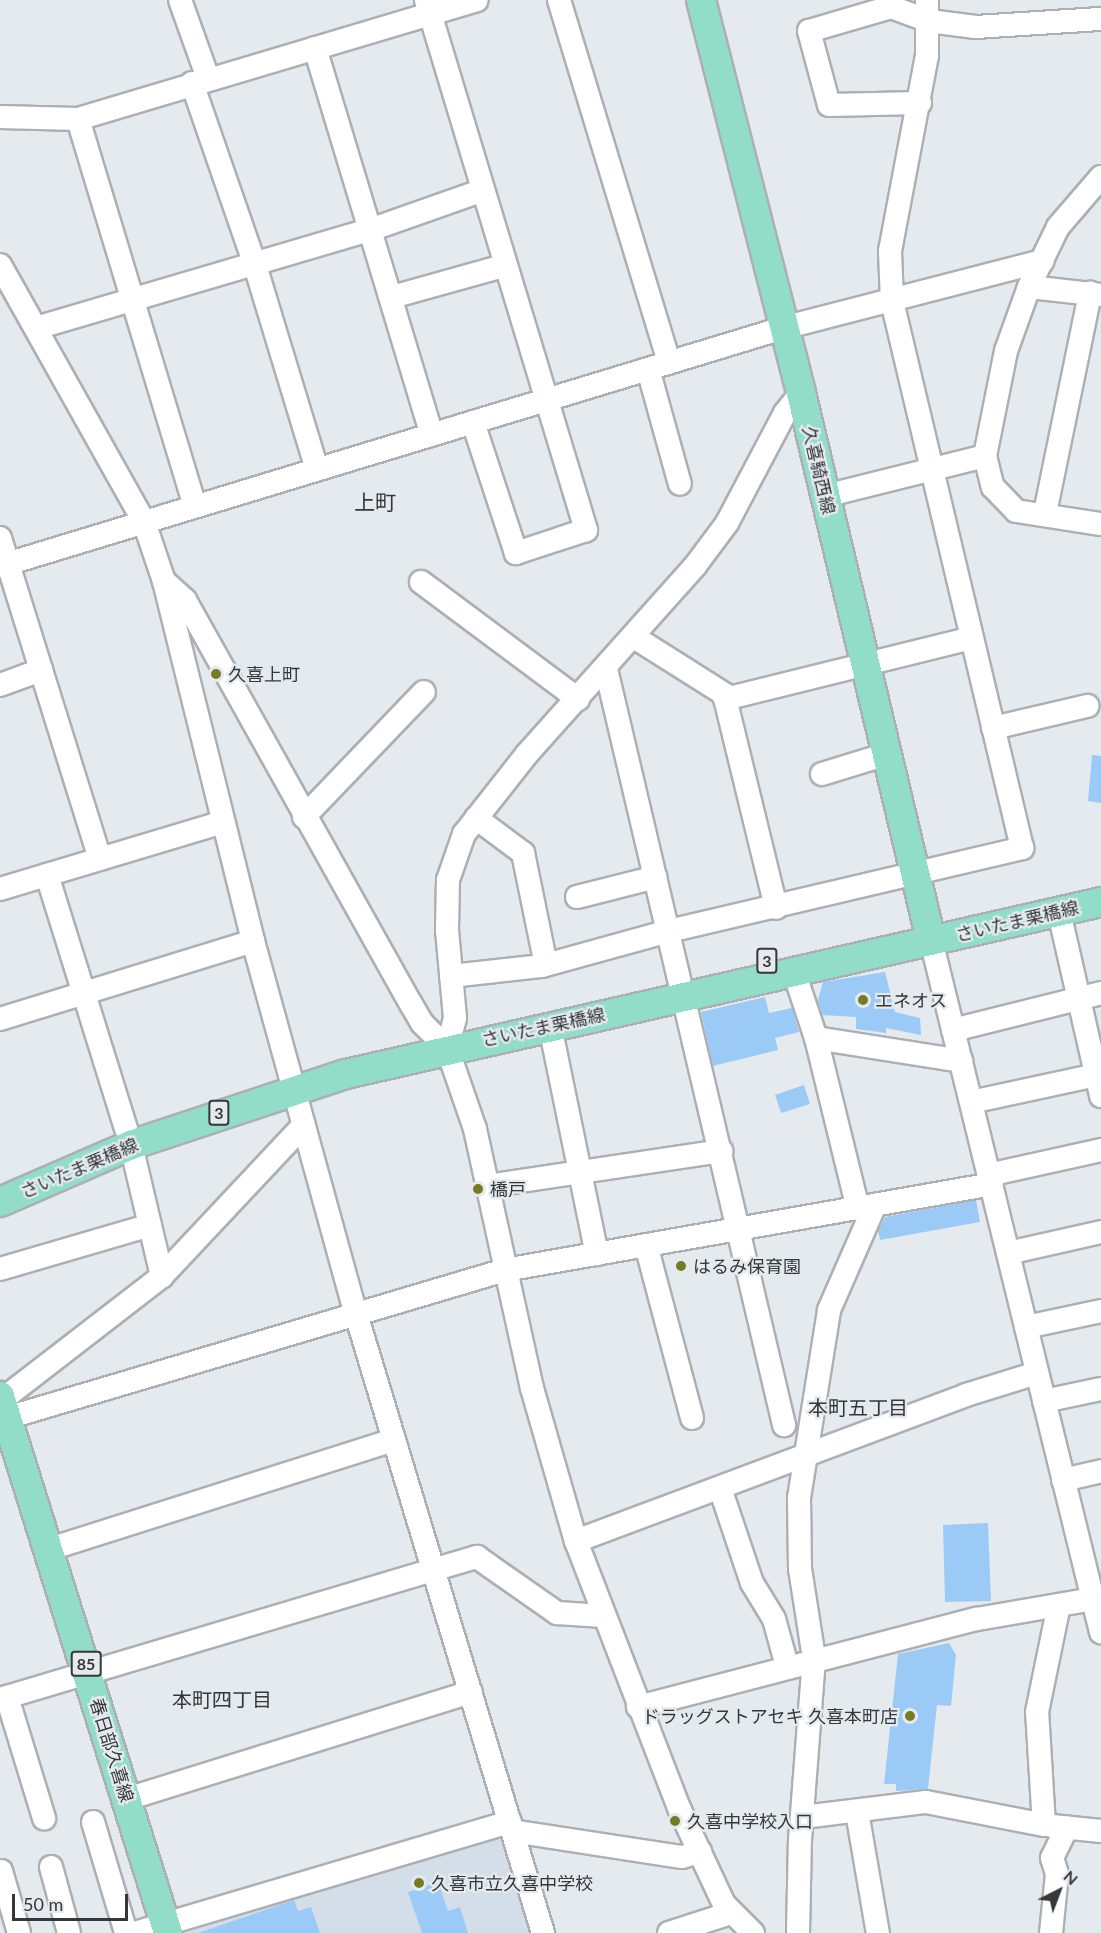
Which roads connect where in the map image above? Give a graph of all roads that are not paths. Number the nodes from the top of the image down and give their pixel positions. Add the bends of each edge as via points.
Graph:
1 (180, 0) edge
2 (477, 0) edge
3 (559, 0) edge
4 (701, 0) edge
5 (428, 7) edge
6 (928, 10) edge
7 (1101, 19) edge
8 (315, 48) junction
9 (200, 81) junction
10 (920, 103) junction
11 (0, 117) edge
12 (78, 119) junction
13 (1101, 177) edge
14 (481, 191) junction
15 (370, 230) junction
16 (1042, 261) junction
17 (254, 262) junction
18 (0, 265) edge
19 (503, 266) junction
20 (1029, 287) junction
21 (1095, 294) edge
22 (392, 297) junction
23 (135, 298) junction
24 (892, 301) junction
25 (36, 328) junction
26 (783, 328) junction
27 (658, 366) junction
28 (801, 393) junction
29 (547, 400) junction
30 (473, 422) junction
31 (432, 435) junction
32 (985, 456) junction
33 (316, 469) junction
34 (932, 471) junction
35 (680, 484) dead end
36 (825, 496) junction
37 (195, 506) junction
38 (1044, 513) junction
39 (144, 522) junction
40 (1101, 524) edge
41 (0, 538) edge
42 (4, 565) edge
43 (164, 580) junction
44 (421, 582) dead end
45 (634, 637) junction
46 (972, 638) junction
47 (865, 664) junction
48 (606, 669) junction
49 (41, 670) junction
50 (0, 685) edge
51 (424, 692) dead end
52 (578, 699) junction
53 (725, 699) junction
54 (1087, 706) dead end
55 (993, 728) junction
56 (887, 754) junction
57 (822, 774) dead end
58 (304, 817) junction
59 (476, 818) junction
60 (223, 822) junction
61 (100, 859) junction
62 (915, 872) junction
63 (47, 875) junction
64 (656, 877) junction
65 (1101, 884) edge
66 (0, 889) edge
67 (577, 897) dead end
68 (1101, 903) edge
69 (776, 908) junction
70 (1059, 912) junction
71 (669, 931) junction
72 (929, 932) junction
73 (253, 941) junction
74 (546, 965) junction
75 (794, 972) junction
76 (451, 976) junction
77 (681, 989) junction
78 (84, 993) junction
79 (1101, 993) edge
80 (1078, 998) junction
81 (0, 1018) edge
82 (550, 1026) junction
83 (953, 1030) junction
84 (816, 1038) junction
85 (444, 1039) junction
86 (961, 1061) junction
87 (293, 1080) junction
88 (1099, 1082) edge
89 (971, 1102) junction
90 (304, 1125) junction
91 (129, 1137) junction
92 (1101, 1150) edge
93 (720, 1151) junction
94 (580, 1170) junction
95 (990, 1179) junction
96 (0, 1183) edge
97 (487, 1186) junction
98 (0, 1202) edge
99 (866, 1208) junction
100 (150, 1225) junction
101 (740, 1228) junction
102 (1101, 1232) edge
103 (646, 1245) junction
104 (1008, 1253) junction
105 (597, 1254) junction
106 (0, 1269) edge
107 (505, 1270) junction
108 (162, 1276) junction
109 (1101, 1311) edge
110 (356, 1314) junction
111 (1026, 1328) junction
112 (1037, 1373) junction
113 (1101, 1389) edge
114 (1044, 1401) junction
115 (3, 1408) edge
116 (692, 1418) dead end
117 (784, 1425) dead end
118 (394, 1440) junction
119 (806, 1457) junction
120 (1101, 1471) edge
121 (1063, 1480) junction
122 (720, 1488) junction
123 (576, 1541) junction
124 (50, 1549) junction
125 (1092, 1553) edge
126 (433, 1569) junction
127 (1093, 1599) junction
128 (1059, 1605) junction
129 (604, 1616) junction
130 (1101, 1631) edge
131 (814, 1658) junction
132 (786, 1666) junction
133 (89, 1673) junction
134 (471, 1692) junction
135 (3, 1698) edge
136 (638, 1707) junction
137 (127, 1799) junction
138 (857, 1812) junction
139 (803, 1817) junction
140 (44, 1818) dead end
141 (93, 1822) dead end
142 (1044, 1825) junction
143 (511, 1826) junction
144 (1067, 1827) junction
145 (1101, 1831) edge
146 (700, 1852) junction
147 (51, 1867) dead end
148 (1, 1871) edge
149 (731, 1913) junction
150 (167, 1928) edge
151 (19, 1933) edge
152 (69, 1933) edge
153 (126, 1933) edge
154 (135, 1933) edge
155 (543, 1933) edge
156 (669, 1933) edge
157 (753, 1933) edge
158 (798, 1933) edge
159 (878, 1933) edge
160 (1051, 1933) edge

1 - 9 street
2 - 5 street
3 - 27 street
4 - 26 main road, 久喜騎西線
5 - 8 street
5 - 14 street
6 - 7 street via 976,27
6 - 10 street
6 - 10 street via 891,7 809,31 829,105
8 - 9 street
8 - 15 street
9 - 12 street
9 - 17 street
10 - 24 street via 890,251
11 - 12 street
12 - 23 street
13 - 16 street via 1058,227
14 - 15 street
14 - 19 street
15 - 17 street
15 - 22 street
16 - 20 street
16 - 24 street
17 - 23 street
17 - 33 street
18 - 25 street
19 - 22 street
19 - 29 street
20 - 21 street
20 - 32 street via 1006,351
21 - 38 street
22 - 31 street
23 - 25 street
23 - 37 street
24 - 26 street
24 - 34 street
25 - 39 street
26 - 27 street
26 - 28 main road, 久喜騎西線
27 - 29 street
27 - 35 street
28 - 36 main road, 久喜騎西線
28 - 45 street via 785,413 727,523
29 - 30 street
29 - 30 street via 586,530 516,553
30 - 31 street
31 - 33 street
32 - 34 street
32 - 38 street via 993,487 1010,506 1016,511
33 - 37 street
34 - 36 street
34 - 46 street
36 - 47 main road, 久喜騎西線
37 - 39 street
38 - 40 street
39 - 42 street
39 - 43 street
41 - 42 street
42 - 49 street
43 - 58 street via 185,600
43 - 60 street
44 - 52 street
45 - 48 street
45 - 53 street
46 - 47 street
46 - 55 street
47 - 53 street
47 - 56 main road, 久喜騎西線
48 - 52 street
48 - 64 street
49 - 50 street
49 - 61 street
51 - 58 street
52 - 59 street
53 - 69 street
54 - 55 street
55 - 62 street via 1022,848
56 - 57 street
56 - 62 main road, 久喜騎西線
58 - 85 street via 411,1004
59 - 74 street via 523,853
59 - 76 street via 456,851 448,880
60 - 61 street
60 - 73 street
61 - 63 street
62 - 69 street
62 - 72 main road, 久喜騎西線
63 - 66 street
63 - 78 street
64 - 67 street
64 - 71 street
65 - 72 main road, さいたま栗橋線 / 3
68 - 70 main road, さいたま栗橋線 / 3
69 - 71 street
70 - 72 main road, さいたま栗橋線 / 3
70 - 80 street
71 - 74 street
71 - 77 street
72 - 75 main road, さいたま栗橋線 / 3
72 - 77 main road, さいたま栗橋線 / 3
72 - 83 street
73 - 78 street
73 - 87 street
74 - 76 street
75 - 77 main road, さいたま栗橋線 / 3
75 - 84 street
76 - 85 street via 455,1018
77 - 82 main road, さいたま栗橋線 / 3
77 - 85 main road, さいたま栗橋線 / 3
77 - 93 street
78 - 81 street
78 - 91 street
79 - 80 street
80 - 83 street
80 - 88 street
82 - 85 main road, さいたま栗橋線 / 3
82 - 94 street
83 - 86 street
84 - 86 street
84 - 99 street
85 - 87 main road, さいたま栗橋線 / 3
85 - 97 street via 475,1129
86 - 89 street
87 - 90 street
87 - 91 main road, さいたま栗橋線 / 3
88 - 89 street
89 - 95 street
90 - 108 street
90 - 110 street
91 - 96 main road, さいたま栗橋線 / 3
91 - 98 main road, さいたま栗橋線 / 3
91 - 100 street
92 - 95 street
93 - 94 street
93 - 101 street
94 - 97 street
94 - 105 street
95 - 99 street
95 - 104 street
97 - 107 street
99 - 101 street
99 - 119 street via 829,1310
100 - 106 street
100 - 108 street
101 - 103 street
101 - 117 street
102 - 104 street
103 - 105 street
103 - 116 street
104 - 111 street
105 - 107 street
107 - 110 street
107 - 123 street via 549,1454
108 - 115 street
109 - 111 street
110 - 115 street
110 - 118 street
111 - 112 street
112 - 114 street
112 - 119 street
113 - 114 street
114 - 121 street
115 - 124 main road, 春日部久喜線 / 85
118 - 124 street
118 - 126 street
119 - 122 street
119 - 131 street via 799,1498 800,1569
120 - 121 street
121 - 125 street
122 - 123 street
122 - 132 street via 752,1583 774,1619
123 - 129 street
124 - 133 main road, 春日部久喜線 / 85
125 - 127 street
126 - 129 street via 477,1557 557,1613
126 - 133 street
126 - 134 street
127 - 128 street
127 - 130 street
128 - 131 street via 976,1619
128 - 142 street via 1037,1712
129 - 136 street
131 - 132 street
131 - 139 street
132 - 136 street
133 - 135 street
133 - 137 main road, 春日部久喜線 / 85
134 - 137 street
134 - 143 street
135 - 140 street
136 - 146 street
137 - 150 main road, 春日部久喜線 / 85
138 - 139 street
138 - 142 street via 926,1802
138 - 159 street
139 - 158 street
141 - 153 street
142 - 144 street
143 - 146 street via 682,1857
143 - 150 street
143 - 155 street
144 - 145 street
144 - 160 street via 1052,1858 1057,1874
146 - 149 street
147 - 152 street
148 - 151 street
149 - 156 street
149 - 157 street
150 - 154 street

